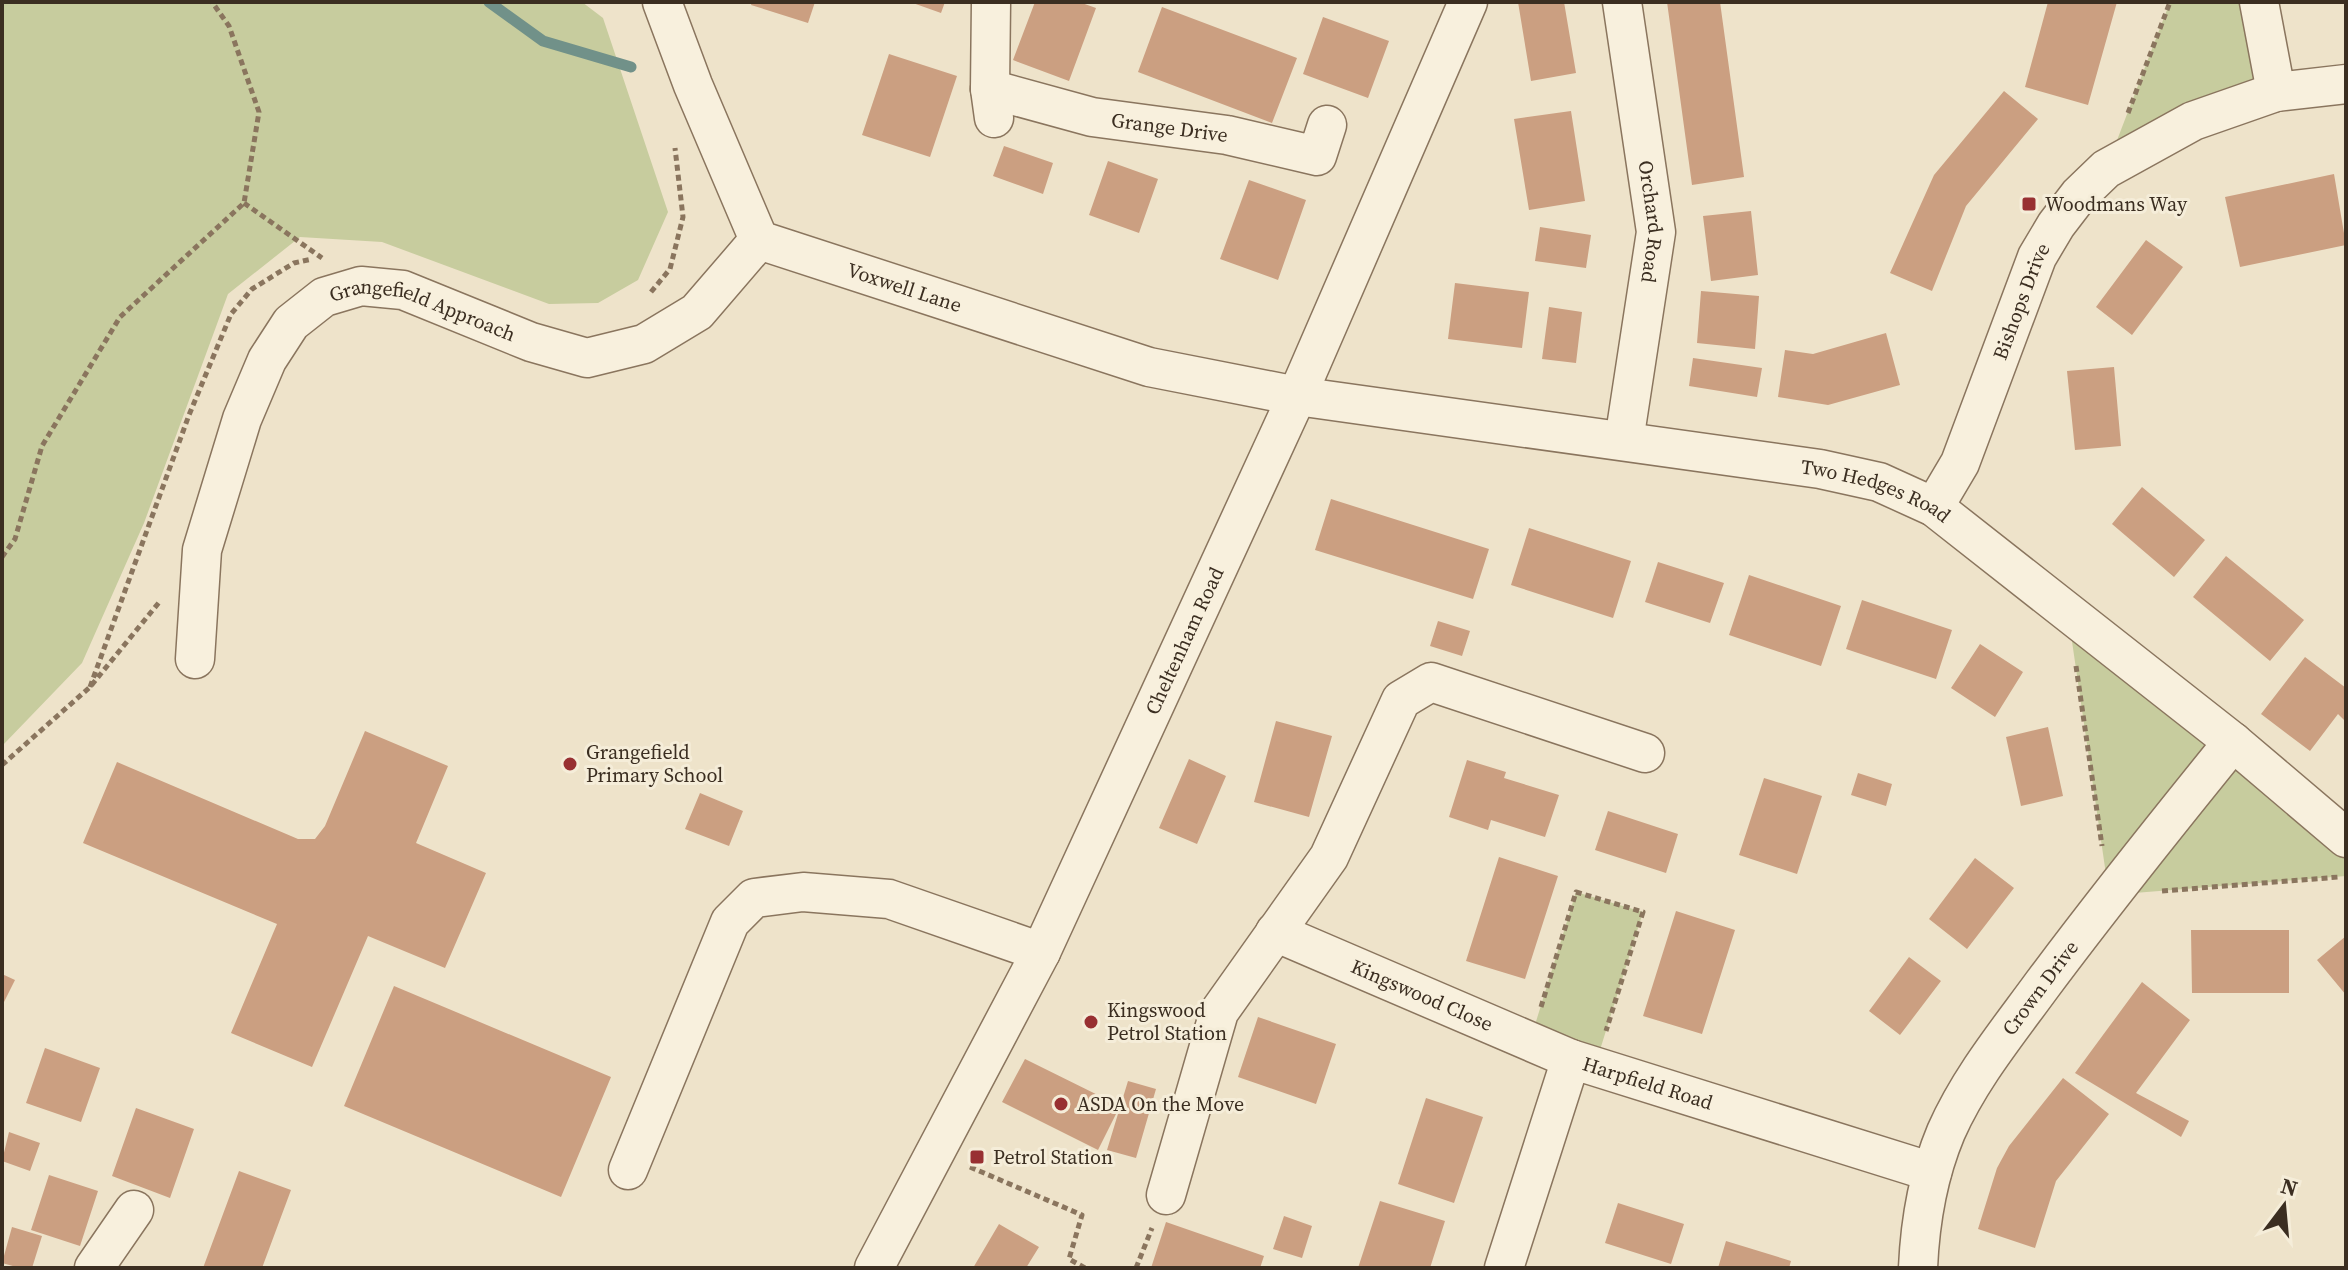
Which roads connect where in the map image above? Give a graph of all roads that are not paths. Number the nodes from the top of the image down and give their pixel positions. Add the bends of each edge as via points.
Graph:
1 (662, 2) edge
2 (991, 2) edge
3 (1468, 2) edge
4 (1622, 2) edge
5 (2259, 2) edge
6 (2346, 84) edge
7 (2276, 92) junction
8 (1327, 125) dead end
9 (759, 240) junction
10 (1297, 396) junction
11 (1624, 441) junction
12 (1934, 507) junction
13 (195, 659) dead end
14 (2233, 742) junction
15 (1645, 753) dead end
16 (2346, 838) edge
17 (1275, 932) junction
18 (1041, 952) junction
19 (1583, 1063) junction
20 (628, 1170) dead end
21 (1932, 1172) junction
22 (1166, 1195) dead end
23 (134, 1210) dead end
24 (94, 1268) edge
25 (874, 1268) edge
26 (1504, 1268) edge
27 (1918, 1268) edge

1 - 9 street
2 - 8 street, Grange Drive via 992,104 1227,135 1317,156
3 - 10 street, Cheltenham Road
4 - 11 street, Orchard Road via 1656,232
5 - 7 street
6 - 7 street, Bishops Drive
7 - 12 street, Bishops Drive via 2193,121 2106,169 2071,205 2037,257 1960,463
9 - 10 street, Voxwell Lane via 1149,367
9 - 13 street, Grangefield Approach via 697,312 644,344 587,358 531,342 403,290 361,286 324,297 291,323 267,360 242,419 202,550
10 - 11 street, Two Hedges Road
10 - 18 street, Cheltenham Road
11 - 12 street, Two Hedges Road via 1850,474
12 - 14 street, Two Hedges Road
14 - 16 street, Two Hedges Road
14 - 21 street, Crown Drive via 2109,895 1983,1064
15 - 17 street via 1431,682 1401,700 1329,857
17 - 19 street, Kingswood Close
17 - 22 street via 1219,1012
18 - 20 street via 889,899 803,892 754,898 730,922
18 - 25 street, Cheltenham Road
19 - 21 street, Harpfield Road
19 - 26 street, Harpfield Road
21 - 27 street, Crown Drive
23 - 24 street

